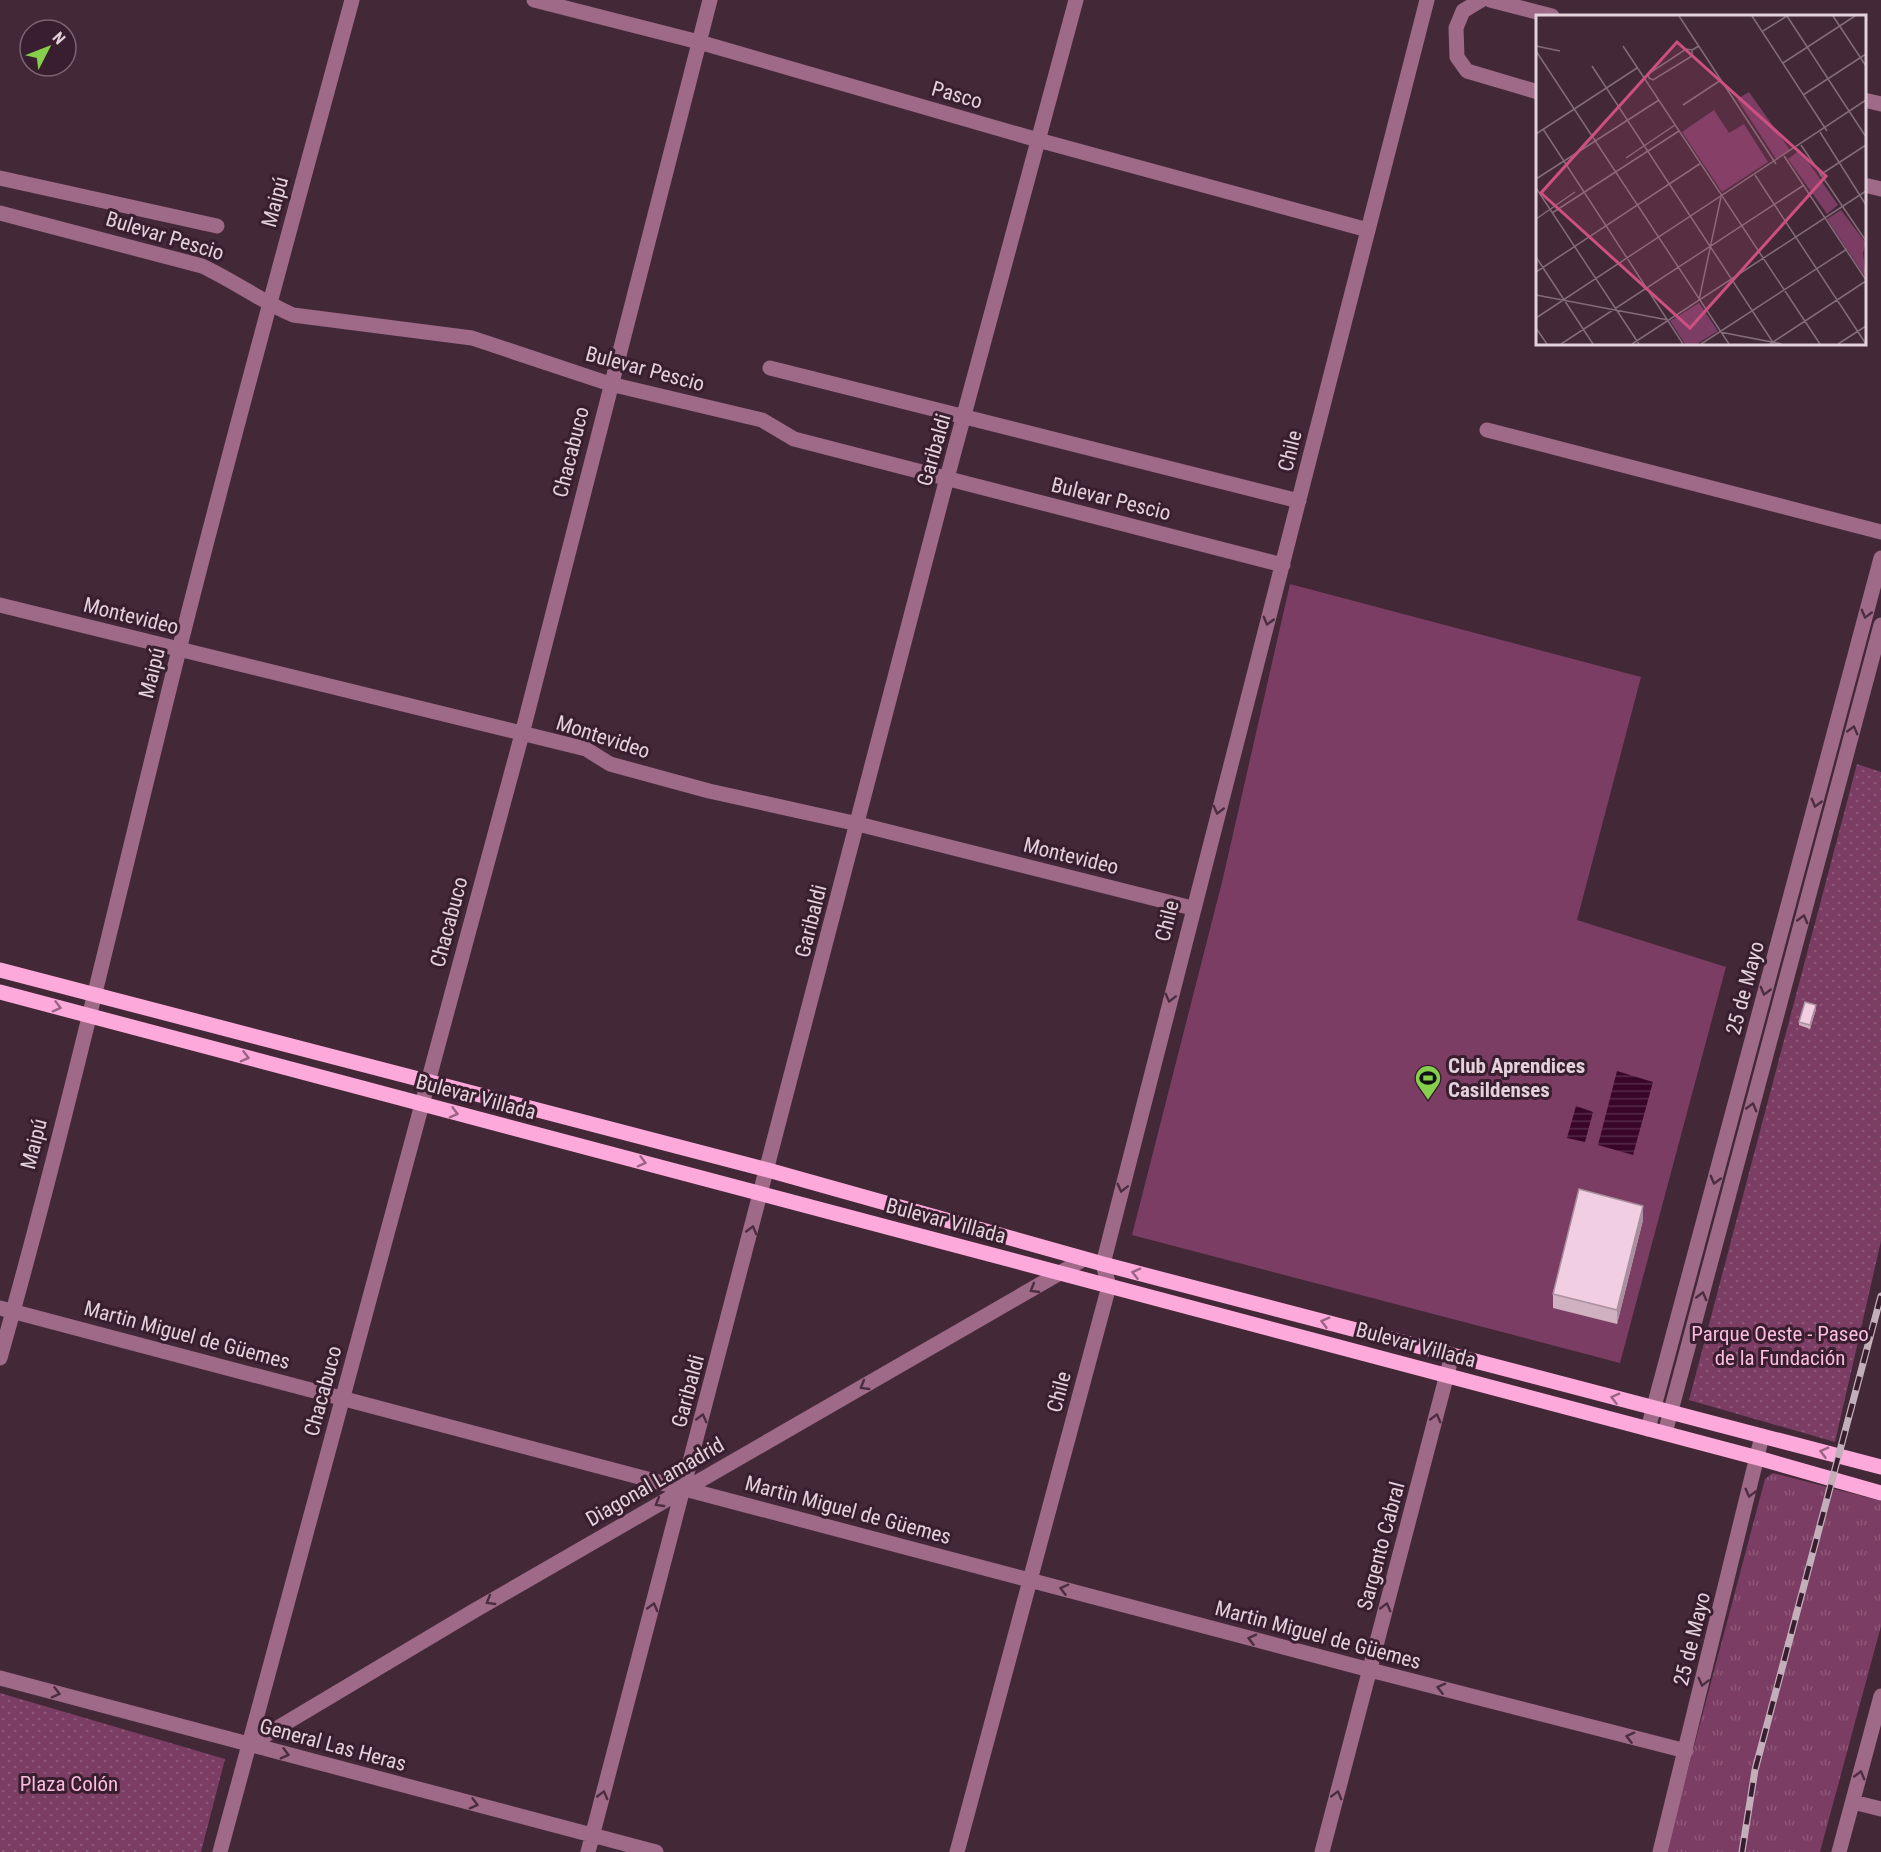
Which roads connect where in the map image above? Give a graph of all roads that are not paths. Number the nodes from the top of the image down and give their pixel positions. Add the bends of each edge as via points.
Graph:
1 (352, 0) edge
2 (534, 0) edge
3 (710, 0) edge
4 (1076, 0) edge
5 (1427, 0) edge
6 (1480, 0) edge
7 (1490, 0) edge
8 (1548, 15) edge
9 (699, 42) junction
10 (1536, 91) edge
11 (1866, 101) edge
12 (1881, 105) edge
13 (1038, 140) junction
14 (0, 178) edge
15 (1866, 185) edge
16 (1881, 189) edge
17 (0, 213) edge
18 (218, 226) dead end
19 (1368, 230) junction
20 (269, 305) junction
21 (770, 368) dead end
22 (610, 384) junction
23 (965, 417) junction
24 (1487, 430) dead end
25 (947, 478) junction
26 (1299, 501) junction
27 (1881, 532) edge
28 (1881, 558) edge
29 (1283, 565) junction
30 (0, 605) edge
31 (1881, 625) edge
32 (179, 650) junction
33 (522, 734) junction
34 (858, 824) junction
35 (1192, 908) junction
36 (0, 970) edge
37 (0, 992) edge
38 (94, 995) junction
39 (89, 1015) junction
40 (427, 1083) junction
41 (423, 1105) junction
42 (768, 1170) junction
43 (762, 1194) junction
44 (1084, 1259) junction
45 (1103, 1264) junction
46 (1062, 1273) junction
47 (1109, 1286) junction
48 (7, 1310) edge
49 (1452, 1355) junction
50 (0, 1358) edge
51 (1447, 1375) junction
52 (342, 1398) junction
53 (1654, 1408) junction
54 (1671, 1412) junction
55 (1648, 1429) junction
56 (1665, 1433) junction
57 (1762, 1436) junction
58 (1758, 1458) junction
59 (1881, 1467) edge
60 (684, 1489) junction
61 (1881, 1493) edge
62 (1029, 1580) junction
63 (1370, 1670) junction
64 (0, 1678) edge
65 (1881, 1696) edge
66 (249, 1745) junction
67 (1686, 1751) junction
68 (1853, 1802) junction
69 (1881, 1809) edge
70 (592, 1835) junction
71 (220, 1852) edge
72 (588, 1852) edge
73 (656, 1852) edge
74 (957, 1852) edge
75 (1322, 1852) edge
76 (1660, 1852) edge
77 (1839, 1852) edge

1 - 20 street, Maipú
2 - 9 street, Pasco
3 - 9 street, Chacabuco
4 - 13 street, Garibaldi
5 - 19 street, Chile
6 - 10 street via 1463,11 1456,28 1456,57 1467,71
7 - 8 street
9 - 13 street, Pasco
9 - 22 street, Chacabuco
11 - 12 street
13 - 19 street, Pasco
13 - 23 street, Garibaldi
14 - 18 street, Bulevar Pescio
15 - 16 street
17 - 20 street, Bulevar Pescio via 202,266
19 - 26 street, Chile
20 - 22 street, Bulevar Pescio via 293,315 472,338
20 - 32 street, Maipú
21 - 23 street, Bulevar Pescio
22 - 25 street, Bulevar Pescio via 762,420 794,440
22 - 33 street, Chacabuco
23 - 25 street, Garibaldi
23 - 26 street, Bulevar Pescio
24 - 27 street
25 - 29 street, Bulevar Pescio
25 - 34 street, Garibaldi
26 - 29 street, Chile
28 -> 53 street, 25 de Mayo
29 -> 35 street, Chile
30 - 32 street, Montevideo
54 -> 31 street, 25 de Mayo
32 - 33 street, Montevideo
32 - 38 street, Maipú
33 - 34 street, Montevideo via 586,749 610,764
33 - 40 street, Chacabuco
34 - 35 street, Montevideo
34 - 42 street, Garibaldi
35 -> 45 street, Chile
36 - 38 main road, Bulevar Villada
37 -> 39 main road, Bulevar Villada
38 - 39 street, Maipú
38 - 40 main road, Bulevar Villada
39 -> 41 main road, Bulevar Villada
39 - 48 street, Maipú
40 - 41 street, Chacabuco
40 - 42 main road, Bulevar Villada
41 -> 43 main road, Bulevar Villada
41 - 52 street, Chacabuco
42 - 43 street, Garibaldi
42 - 44 main road, Bulevar Villada
43 - 46 main road, Bulevar Villada
60 -> 43 street, Garibaldi
44 - 45 main road, Bulevar Villada
44 - 46 street, Diagonal Lamadrid
45 - 47 street, Chile
49 -> 45 main road, Bulevar Villada
46 - 47 main road, Bulevar Villada
46 -> 60 street, Diagonal Lamadrid
47 - 51 main road, Bulevar Villada
47 - 62 street, Chile
48 - 50 street, Maipú
48 - 52 street, Martin Miguel de Güemes
49 - 51 street, Sargento Cabral
53 -> 49 main road, Bulevar Villada
51 - 55 main road, Bulevar Villada
63 -> 51 street, Sargento Cabral
52 - 60 street, Martin Miguel de Güemes
52 - 66 street, Chacabuco
53 - 54 main road, Bulevar Villada
53 - 55 street, 25 de Mayo
54 - 56 street, 25 de Mayo
54 - 57 main road, Bulevar Villada
55 - 56 main road, Bulevar Villada
56 - 58 main road, Bulevar Villada
57 - 58 street, 25 de Mayo
59 -> 57 main road, Bulevar Villada
58 - 61 main road, Bulevar Villada
58 -> 67 street, 25 de Mayo
60 - 62 street, Martin Miguel de Güemes
60 -> 66 street, Diagonal Lamadrid
70 -> 60 street, Garibaldi
63 -> 62 street, Martin Miguel de Güemes
62 - 74 street, Chile
67 -> 63 street, Martin Miguel de Güemes
75 -> 63 street, Sargento Cabral
64 -> 66 street, General Las Heras
68 -> 65 street
66 -> 70 street, General Las Heras
66 - 71 street, Chacabuco
67 - 76 street, 25 de Mayo
68 - 69 street
68 - 77 street
70 - 72 street, Garibaldi
70 - 73 street, General Las Heras

